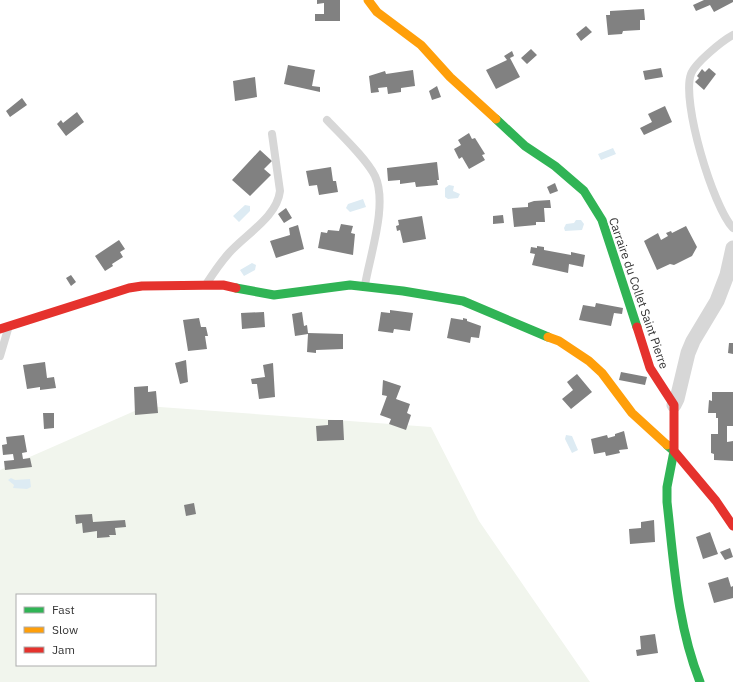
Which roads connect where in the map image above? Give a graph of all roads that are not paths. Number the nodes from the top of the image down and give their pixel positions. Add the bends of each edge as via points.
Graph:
1 (368, 0) edge
2 (733, 35) edge
3 (327, 120) dead end
4 (272, 134) dead end
5 (733, 228) edge
6 (733, 248) edge
7 (205, 286) junction
8 (365, 286) junction
9 (4, 328) edge
10 (0, 356) edge
11 (674, 405) junction
12 (674, 451) junction
13 (733, 526) edge
14 (700, 682) edge

1 - 11 street, Carraire du Collet Saint Pierre via 377,12 421,45 450,77 525,146 559,169 584,191 602,220 650,368
2 - 5 lane via 697,65 690,75 689,85 705,170
3 - 8 lane via 369,168 380,190
4 - 7 lane via 279,199 272,211 229,253
6 - 11 street via 727,275 717,301 688,353
7 - 8 street via 233,285 274,294 350,285
7 - 9 street via 150,285 129,288
8 - 12 street via 463,301 559,341 596,366 632,413
9 - 10 lane
11 - 12 street
12 - 13 street
12 - 14 street via 667,487 667,502 687,650

